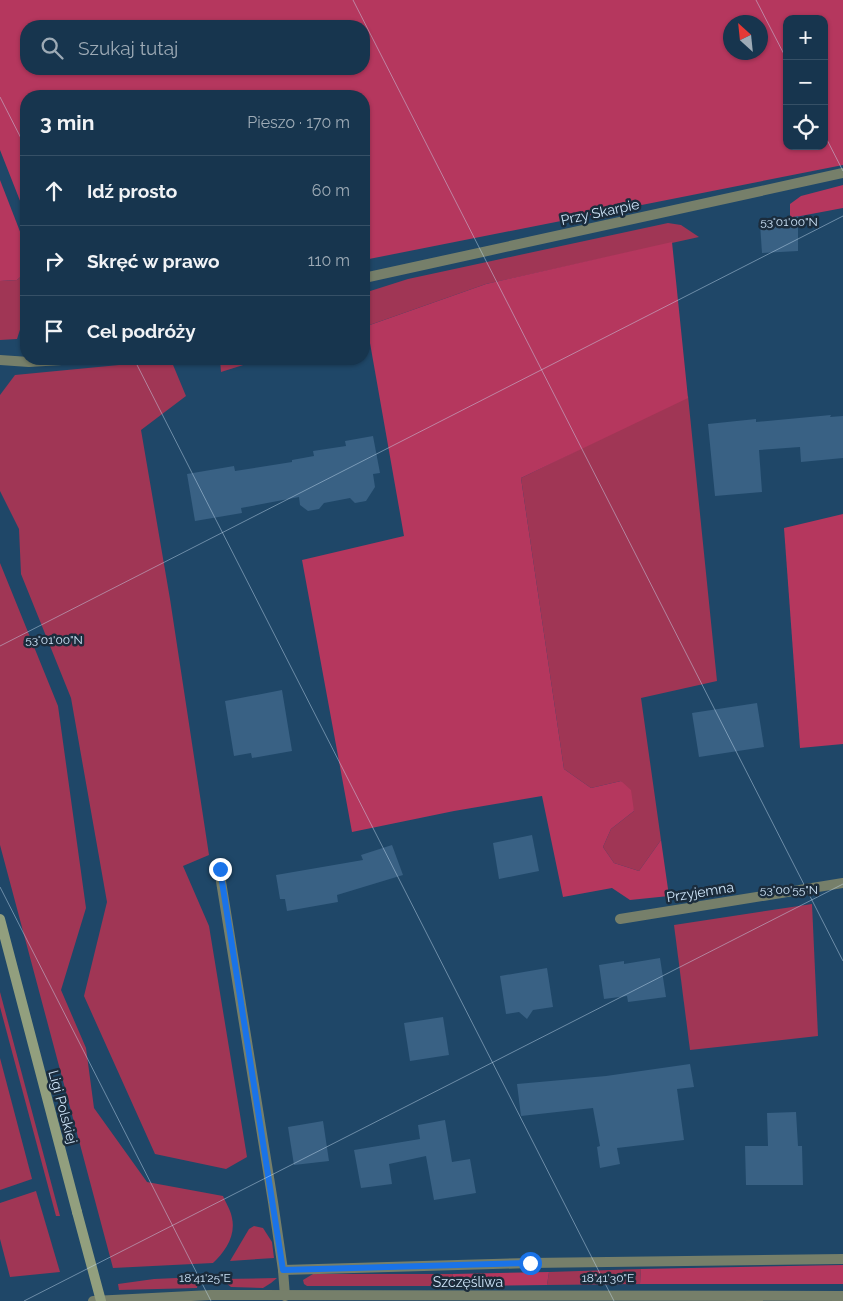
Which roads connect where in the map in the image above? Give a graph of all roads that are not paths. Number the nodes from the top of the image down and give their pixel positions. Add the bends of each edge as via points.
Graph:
1 (843, 173) edge
2 (370, 277) edge
3 (0, 360) edge
4 (20, 361) edge
5 (220, 869) dead end
6 (843, 882) edge
7 (0, 919) edge
8 (620, 919) dead end
9 (843, 1259) edge
10 (283, 1270) junction
11 (284, 1296) junction
12 (843, 1296) edge
13 (93, 1301) edge
14 (101, 1301) edge

1 - 2 street, Przy Skarpie
3 - 4 street
5 - 10 street
6 - 8 street, Przyjemna
7 - 14 main road, Ligi Polskiej, bridge
9 - 10 street
10 - 11 street
11 - 12 street, Szczęśliwa
11 - 13 street, Szczęśliwa via 190,1295

